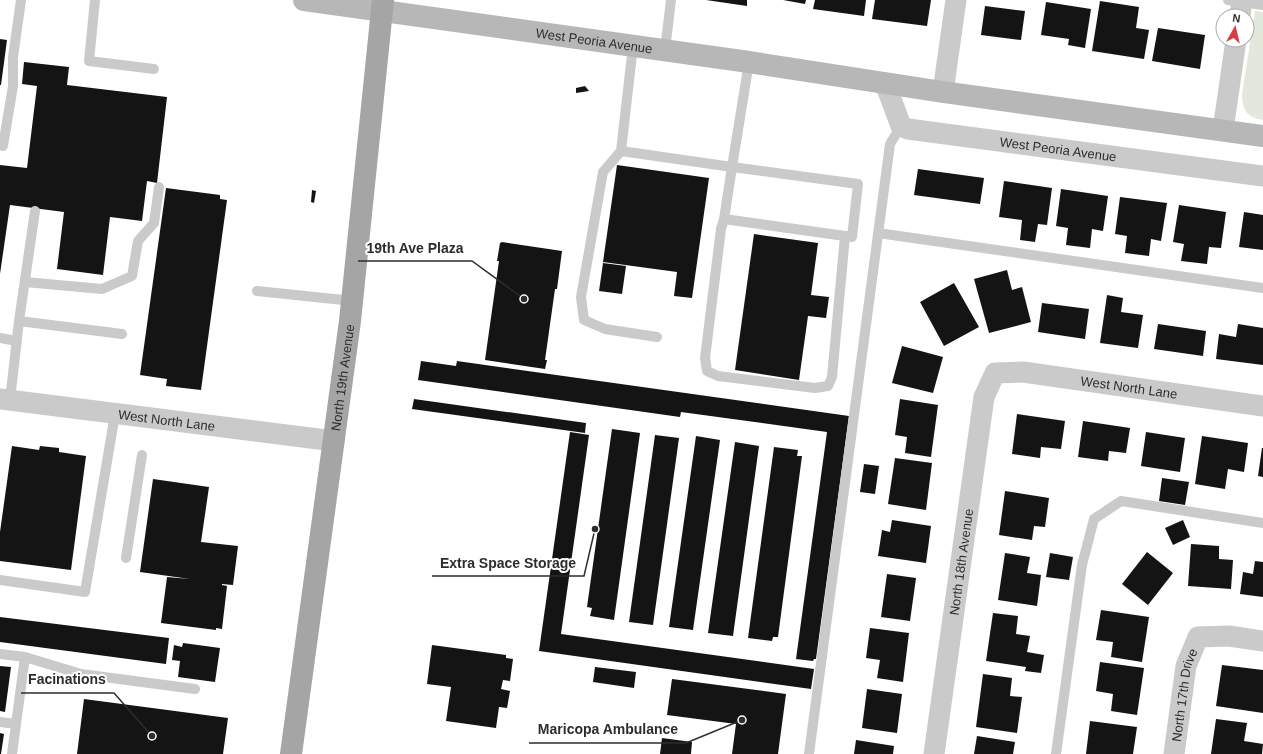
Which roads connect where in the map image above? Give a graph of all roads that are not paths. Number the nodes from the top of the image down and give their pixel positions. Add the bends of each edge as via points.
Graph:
1 (21, 0) edge
2 (95, 0) edge
3 (304, 0) edge
4 (672, 0) edge
5 (956, 0) edge
6 (1238, 4) edge
7 (383, 5) edge
8 (1263, 5) edge
9 (633, 46) junction
10 (1235, 48) edge
11 (665, 50) junction
12 (749, 62) junction
13 (154, 69) dead end
14 (885, 83) junction
15 (943, 92) junction
16 (901, 126) junction
17 (1223, 130) junction
18 (1263, 136) edge
19 (4, 146) dead end
20 (621, 152) junction
21 (732, 167) junction
22 (1263, 176) edge
23 (159, 187) dead end
24 (35, 211) dead end
25 (724, 219) junction
26 (878, 233) junction
27 (845, 236) junction
28 (25, 282) junction
29 (1263, 288) edge
30 (257, 291) dead end
31 (353, 301) junction
32 (19, 321) junction
33 (122, 334) dead end
34 (657, 337) dead end
35 (0, 338) edge
36 (17, 341) junction
37 (995, 373) joint
38 (5, 400) edge
39 (1263, 406) edge
40 (115, 414) junction
41 (334, 440) junction
42 (142, 455) dead end
43 (1263, 522) edge
44 (126, 558) dead end
45 (0, 580) edge
46 (1263, 641) edge
47 (0, 654) edge
48 (25, 657) junction
49 (194, 689) dead end
50 (0, 722) edge
51 (16, 724) junction
52 (12, 754) edge
53 (291, 754) edge
54 (809, 754) edge
55 (934, 754) edge
56 (1056, 754) edge
57 (1174, 754) edge

1 - 19 lane via 13,57 13,86
2 - 13 lane via 89,60
3 - 7 main road, West Peoria Avenue
4 - 11 lane
5 - 15 street
6 - 8 lane
7 - 9 main road, West Peoria Avenue
7 - 31 main road, North 19th Avenue
9 - 11 main road, West Peoria Avenue
9 - 20 lane
10 - 17 street
11 - 12 main road, West Peoria Avenue
12 - 14 main road, West Peoria Avenue
12 - 21 lane
14 - 15 main road, West Peoria Avenue
14 - 16 street
15 - 17 main road, West Peoria Avenue
16 - 22 street, West Peoria Avenue via 908,129
16 - 26 lane via 890,144
17 - 18 main road, West Peoria Avenue
20 - 21 lane
20 - 34 lane via 603,172 581,297 584,320 605,329
21 - 25 lane
21 - 27 lane via 858,184 852,237
23 - 28 lane via 154,223 138,241 132,276 102,289
24 - 28 lane
25 - 27 lane
25 - 27 lane via 705,358 708,371 718,376 814,388 828,386 832,377
26 - 29 lane
26 - 54 lane
28 - 32 lane
30 - 31 lane
31 - 41 main road, North 19th Avenue
32 - 33 lane
32 - 36 lane
35 - 36 lane
36 - 38 lane
37 - 39 street, West North Lane via 1023,372
37 - 55 street, North 18th Avenue via 984,397
38 - 40 street, West North Lane
40 - 41 street, West North Lane
40 - 45 lane via 86,592
41 - 53 main road, North 19th Avenue
42 - 44 lane
43 - 56 lane via 1121,501 1094,519 1082,565
46 - 57 street, North 17th Drive via 1229,636 1198,637 1186,666
47 - 48 lane
48 - 49 lane via 81,674
48 - 51 lane
50 - 51 lane
51 - 52 lane

